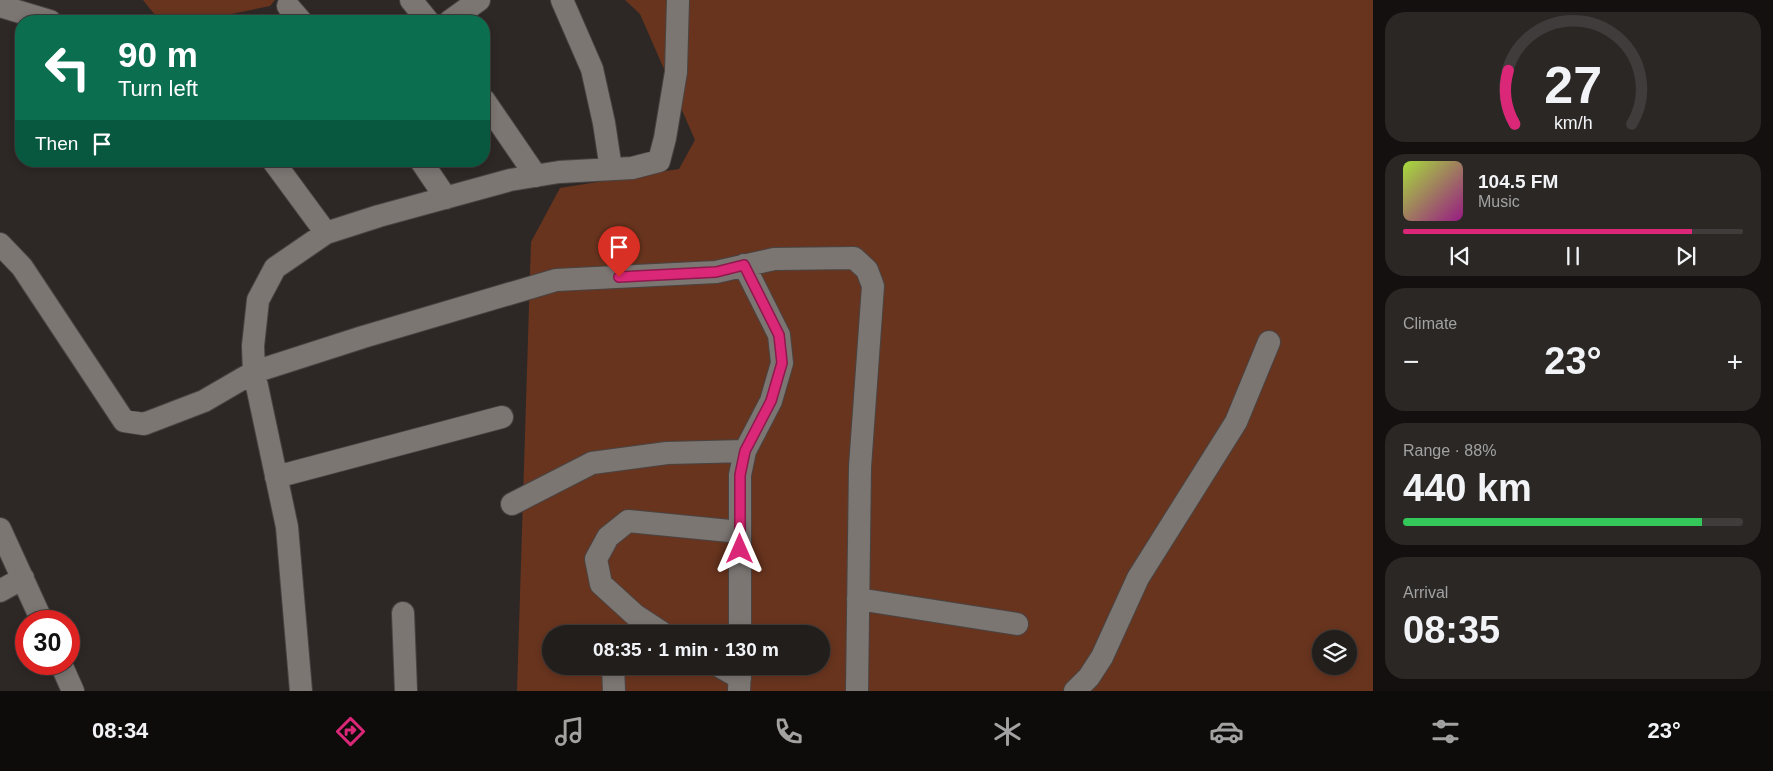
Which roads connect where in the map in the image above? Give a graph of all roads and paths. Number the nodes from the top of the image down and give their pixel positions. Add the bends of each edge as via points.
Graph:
1 (411, 0) edge
2 (479, 0) edge
3 (562, 0) edge
4 (678, 0) edge
5 (0, 6) edge
6 (30, 15) edge
7 (423, 15) edge
8 (458, 15) edge
9 (490, 109) edge
10 (277, 167) edge
11 (425, 167) edge
12 (611, 169) junction
13 (536, 176) junction
14 (446, 198) junction
15 (326, 233) junction
16 (0, 244) edge
17 (744, 265) junction
18 (1269, 342) dead end
19 (254, 372) junction
20 (502, 417) dead end
21 (745, 451) junction
22 (276, 476) junction
23 (512, 504) dead end
24 (0, 529) edge
25 (740, 532) junction
26 (23, 578) junction
27 (0, 591) edge
28 (858, 599) junction
29 (37, 610) edge
30 (404, 613) dead end
31 (1017, 624) dead end
32 (651, 625) edge
33 (740, 625) edge
34 (66, 675) edge
35 (613, 675) edge
36 (73, 691) edge
37 (300, 691) edge
38 (406, 691) edge
39 (614, 691) edge
40 (857, 691) edge
41 (1075, 691) edge

1 - 7 street
2 - 8 street
3 - 12 street via 592,69
4 - 12 street via 676,72 659,161
5 - 6 street
9 - 13 street
10 - 15 street
11 - 14 street
12 - 13 street
13 - 14 street
14 - 15 street
15 - 19 street via 276,268 258,300
16 - 19 street via 22,268 124,421 144,424 204,401
17 - 19 street via 716,272 556,280
17 - 21 street via 779,335 782,363 771,401
17 - 28 street via 774,258 854,258 867,270 873,286 860,467
18 - 41 street via 1236,422 1138,578 1102,656 1089,677
19 - 22 street
20 - 22 street
21 - 23 street via 666,453 592,463
21 - 25 street via 740,475
22 - 37 street via 292,570
24 - 26 street
25 - 32 street via 628,521 608,537 596,559 601,584
25 - 33 street
26 - 27 street
26 - 29 street
28 - 31 street
28 - 40 street
30 - 38 street
34 - 36 street
35 - 39 street

